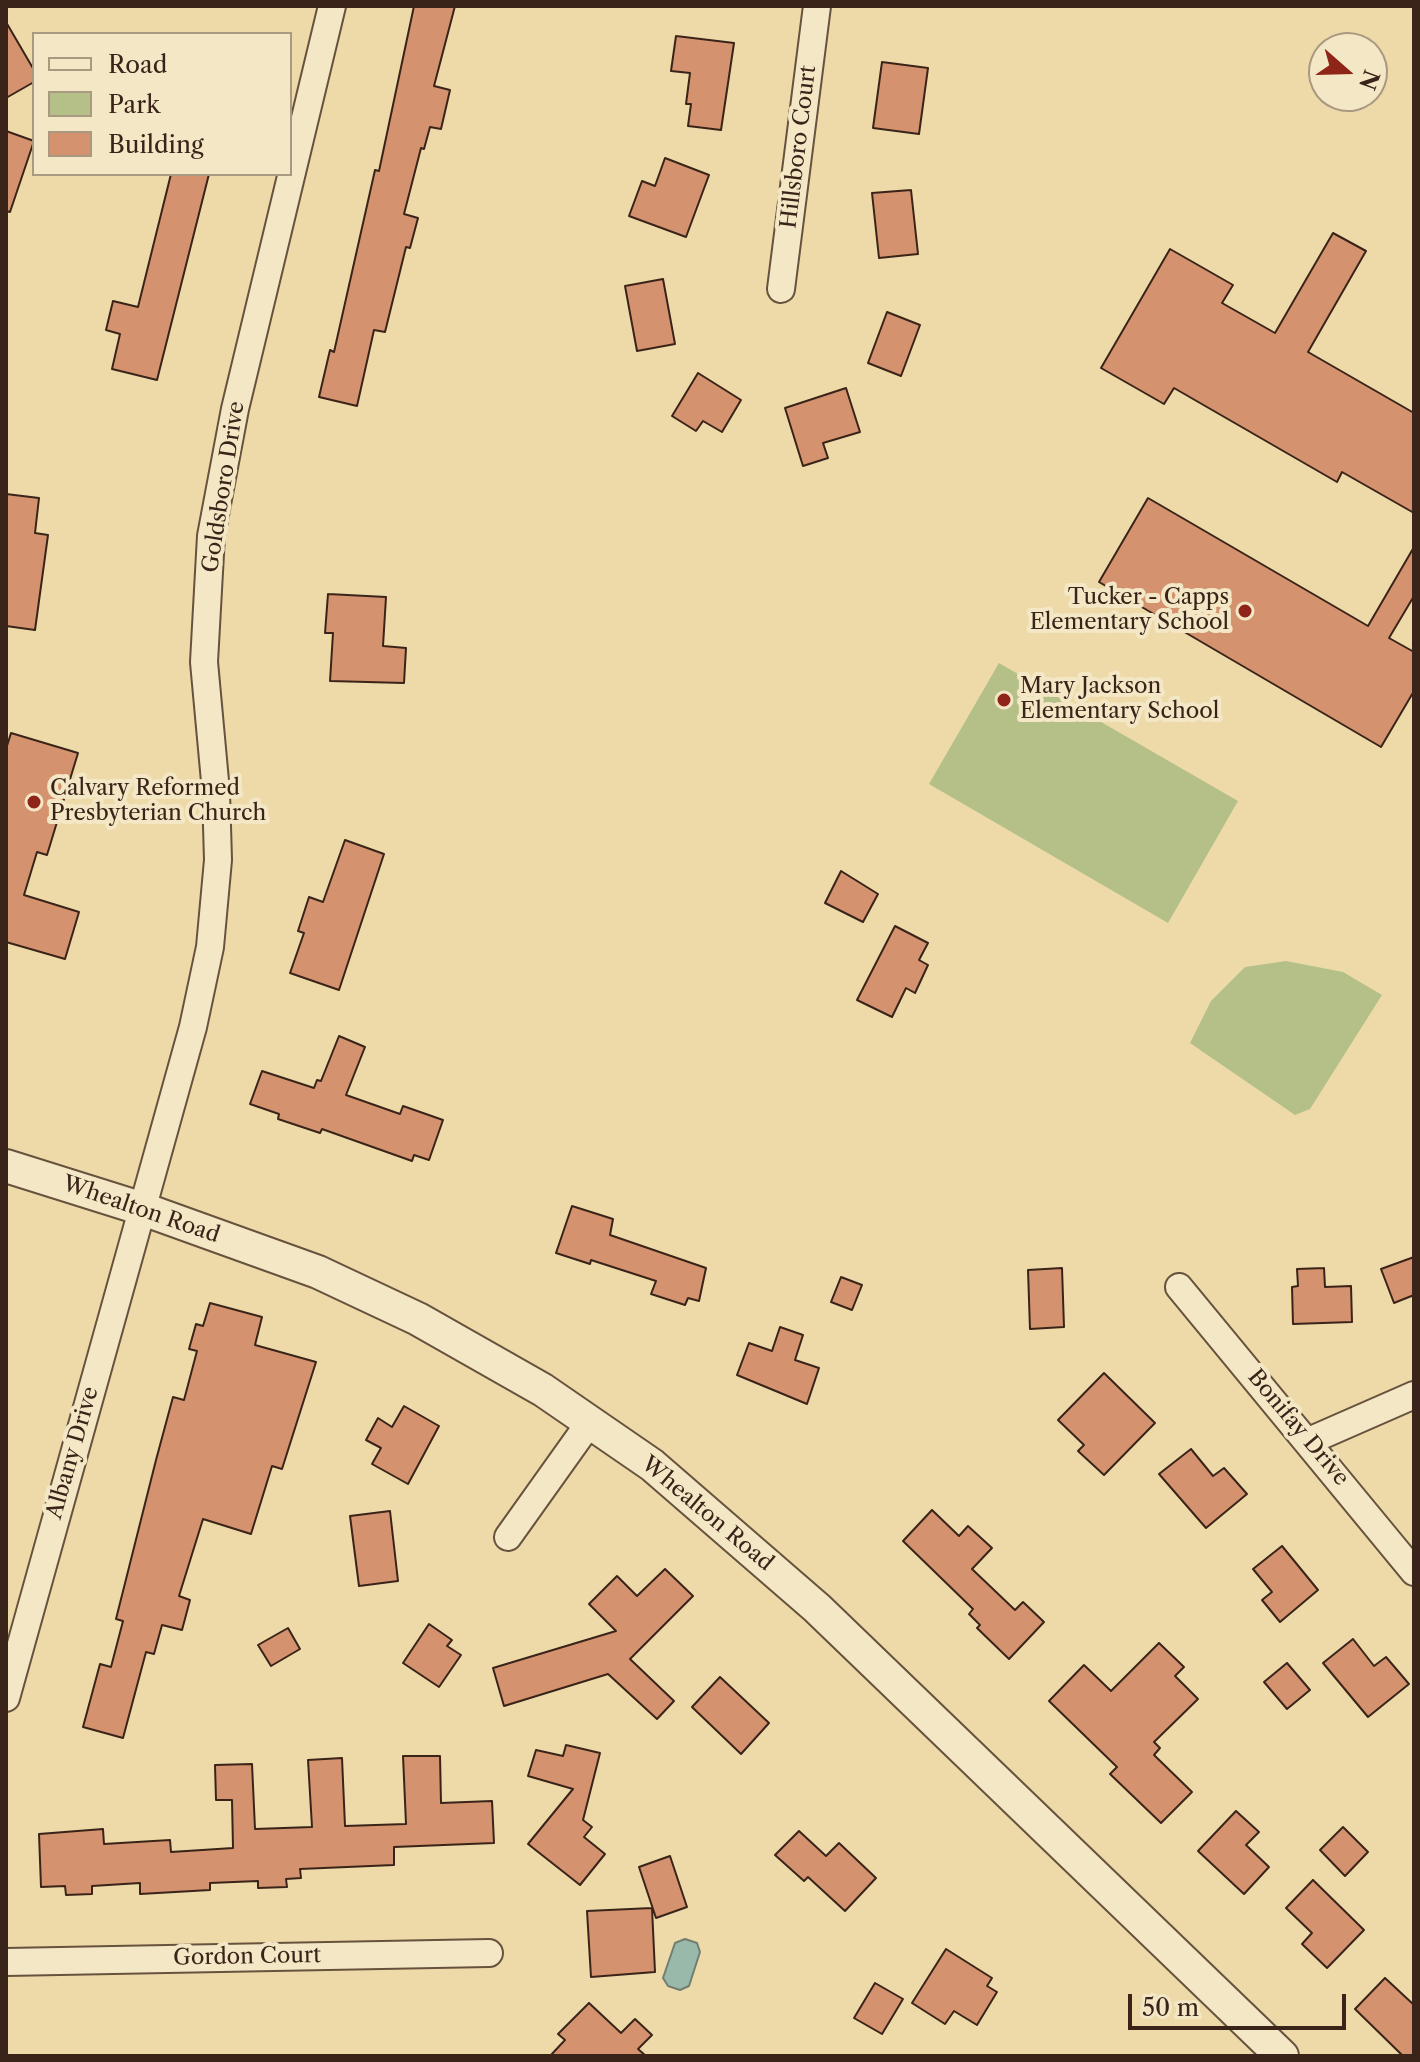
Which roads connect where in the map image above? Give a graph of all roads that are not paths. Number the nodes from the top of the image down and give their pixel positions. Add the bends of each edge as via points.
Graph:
1 (332, 6) edge
2 (817, 6) edge
3 (292, 172) edge
4 (291, 176) edge
5 (781, 289) dead end
6 (6, 1166) edge
7 (143, 1209) junction
8 (1179, 1287) dead end
9 (1414, 1395) edge
10 (590, 1422) junction
11 (1309, 1441) junction
12 (508, 1537) dead end
13 (1414, 1572) edge
14 (6, 1698) edge
15 (489, 1953) dead end
16 (6, 1962) edge
17 (1282, 2056) edge

1 - 3 street, Goldsboro Drive
2 - 5 street, Hillsboro Court
4 - 7 street, Goldsboro Drive via 235,409 211,536 204,662 218,860 210,947
6 - 7 street, Whealton Road
7 - 10 street, Whealton Road via 318,1272 418,1319 491,1357
7 - 14 street, Albany Drive
8 - 11 street, Bonifay Drive
9 - 11 street
10 - 12 street
10 - 17 street, Whealton Road via 652,1465 817,1608
11 - 13 street, Bonifay Drive
15 - 16 street, Gordon Court

